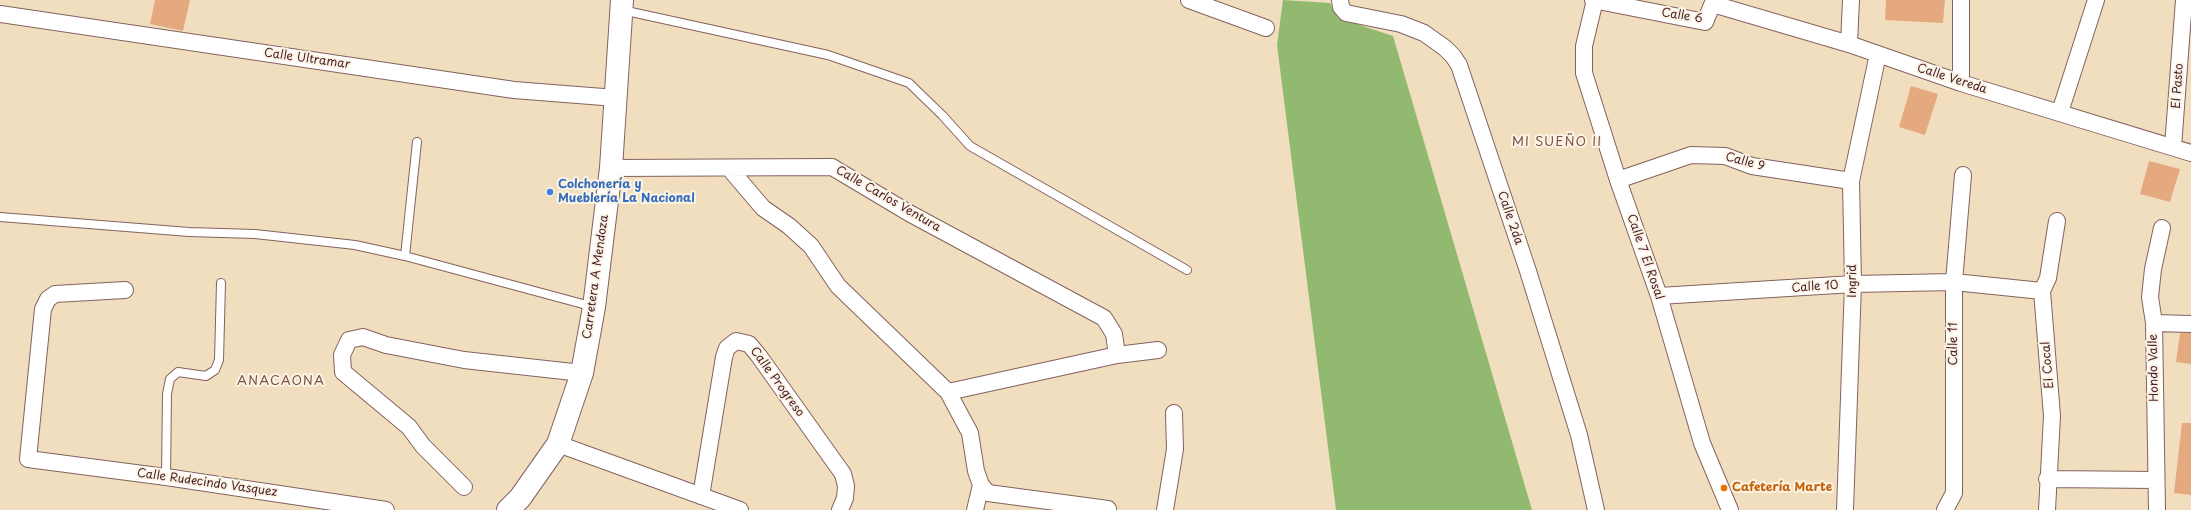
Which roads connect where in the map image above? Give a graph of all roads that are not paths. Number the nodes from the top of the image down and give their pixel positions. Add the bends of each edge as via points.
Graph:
1 (1189, 0) edge
2 (1340, 0) edge
3 (1594, 0) edge
4 (1851, 0) edge
5 (1961, 0) edge
6 (2096, 0) edge
7 (2184, 0) edge
8 (1714, 2) edge
9 (1633, 4) edge
10 (622, 5) edge
11 (0, 14) edge
12 (1266, 28) dead end
13 (1849, 44) junction
14 (1878, 54) junction
15 (1961, 83) junction
16 (616, 98) junction
17 (2060, 112) junction
18 (417, 142) dead end
19 (2173, 147) junction
20 (2191, 153) edge
21 (611, 168) junction
22 (729, 168) junction
23 (1963, 175) dead end
24 (1618, 180) junction
25 (1851, 181) junction
26 (0, 217) edge
27 (2058, 221) dead end
28 (2162, 228) dead end
29 (405, 256) junction
30 (1187, 270) dead end
31 (1954, 282) junction
32 (221, 283) dead end
33 (1853, 284) junction
34 (125, 290) dead end
35 (2042, 291) junction
36 (1659, 296) junction
37 (594, 307) junction
38 (2154, 324) junction
39 (2191, 324) edge
40 (1158, 350) dead end
41 (1117, 355) junction
42 (582, 373) junction
43 (948, 392) junction
44 (1174, 413) dead end
45 (558, 444) junction
46 (166, 477) junction
47 (2047, 479) junction
48 (2156, 480) junction
49 (981, 485) junction
50 (464, 487) dead end
51 (701, 496) junction
52 (1108, 509) edge
53 (386, 510) edge
54 (508, 510) edge
55 (740, 510) edge
56 (840, 510) edge
57 (975, 510) edge
58 (1165, 510) edge
59 (1596, 510) edge
60 (1730, 510) edge
61 (1845, 510) edge
62 (1945, 510) edge
63 (2047, 510) edge
64 (2157, 510) edge

1 - 12 street
2 - 59 street, Calle 2da via 1341,7 1346,13 1401,24 1424,33 1445,48 1459,65 1528,271 1579,435
3 - 9 street, Calle 6
3 - 24 street, Calle 7 El Rosal via 1584,46 1584,73
4 - 13 street
5 - 15 street
6 - 17 street
7 - 19 street, El Pasto
8 - 9 street, Calle 6 via 1705,22
8 - 13 street, Calle Vereda
10 - 16 street, Carretera A Mendoza
10 - 30 lane via 828,55 909,83 944,116 970,146
11 - 16 street, Calle Ultramar via 514,90
13 - 14 street, Calle Vereda
14 - 15 street, Calle Vereda
14 - 25 street, Ingrid
15 - 17 street, Calle Vereda
16 - 21 street, Carretera A Mendoza
17 - 19 street, Calle Vereda
18 - 29 lane
19 - 20 street, Calle Vereda
21 - 22 street, Calle Carlos Ventura
21 - 37 street, Carretera A Mendoza
22 - 41 street, Calle Carlos Ventura via 832,167 910,213 1104,318 1114,334
22 - 43 street via 763,208 789,226 811,246 838,286
23 - 31 street, Calle 11
24 - 25 street, Calle 9 via 1691,155 1725,156 1752,166
24 - 36 street, Calle 7 El Rosal
25 - 33 street, Ingrid
26 - 29 lane via 189,232 255,234 355,245
27 - 35 street, El Cocal via 2048,278
28 - 38 street, Hondo Valle via 2150,297
29 - 37 lane
31 - 33 street, Calle 10
31 - 35 street, Calle 10
31 - 62 street, Calle 11 via 1954,493
32 - 46 lane via 219,360 215,370 206,376 178,372 170,379 167,394
33 - 36 street, Calle 10
33 - 61 street, Ingrid
34 - 46 street, Calle Rudecindo Vasquez via 55,294 48,299 43,309 28,459
35 - 47 street, El Cocal via 2052,416
36 - 60 street, Calle 7 El Rosal via 1702,443
37 - 42 street, Carretera A Mendoza
38 - 39 street
38 - 48 street, Hondo Valle
40 - 41 street
41 - 43 street
42 - 45 street, Carretera A Mendoza
42 - 50 street via 464,360 386,345 363,337 349,340 342,355 343,372 409,427 423,446
43 - 49 street via 970,433
44 - 58 street via 1176,449
45 - 51 street
45 - 54 street, Carretera A Mendoza via 520,498
46 - 53 street, Calle Rudecindo Vasquez
47 - 48 street
47 - 63 street, El Cocal
48 - 64 street, Hondo Valle
49 - 52 street via 988,493
49 - 57 street
51 - 55 street
51 - 56 street, Calle Progreso via 724,357 727,348 736,341 749,344 759,356 843,474 845,498

